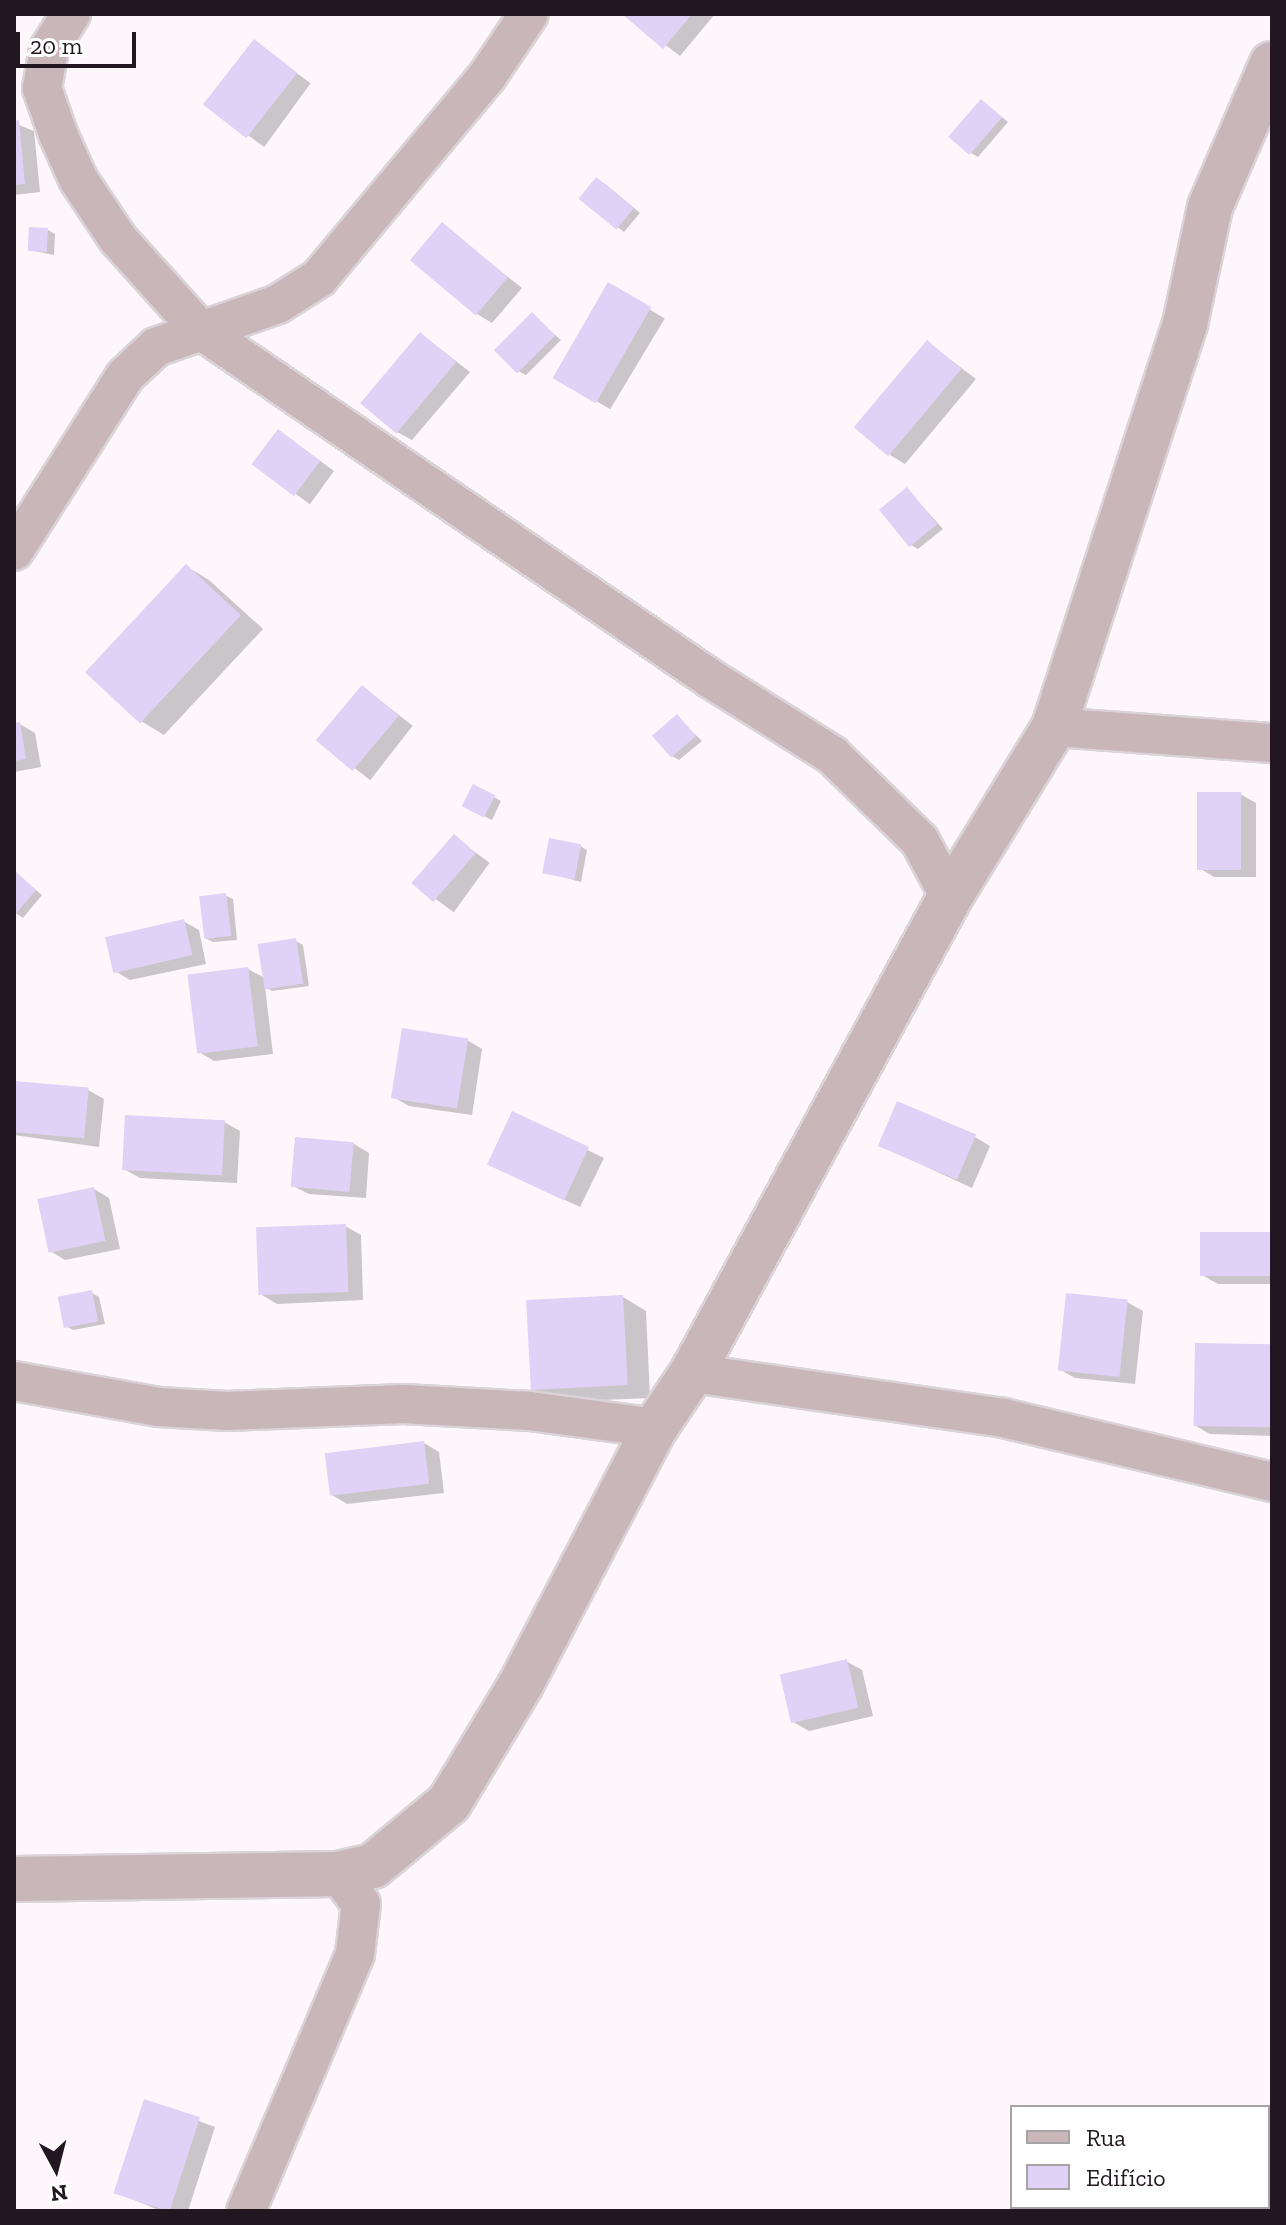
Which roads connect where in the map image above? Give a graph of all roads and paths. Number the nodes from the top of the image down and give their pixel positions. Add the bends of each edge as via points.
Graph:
1 (71, 14) edge
2 (529, 14) edge
3 (1272, 64) edge
4 (199, 329) junction
5 (14, 551) edge
6 (1054, 727) junction
7 (1272, 743) edge
8 (950, 897) junction
9 (692, 1373) junction
10 (14, 1381) edge
11 (655, 1428) junction
12 (1272, 1482) edge
13 (338, 1874) junction
14 (14, 1879) edge
15 (246, 2211) edge

1 - 4 street via 49,49 42,88 58,134 78,179 118,239
2 - 4 street via 488,75 319,278 278,304
3 - 6 street via 1210,207 1185,324
4 - 5 street via 156,347 125,376
4 - 8 street via 711,679 832,755 920,841
6 - 7 street
6 - 8 street
8 - 9 street
9 - 11 street
9 - 12 street via 1003,1418
10 - 11 street via 172,1408 404,1404 530,1411
11 - 13 street via 521,1684 449,1803 373,1866
13 - 14 street
13 - 15 street via 361,1904 355,1954

